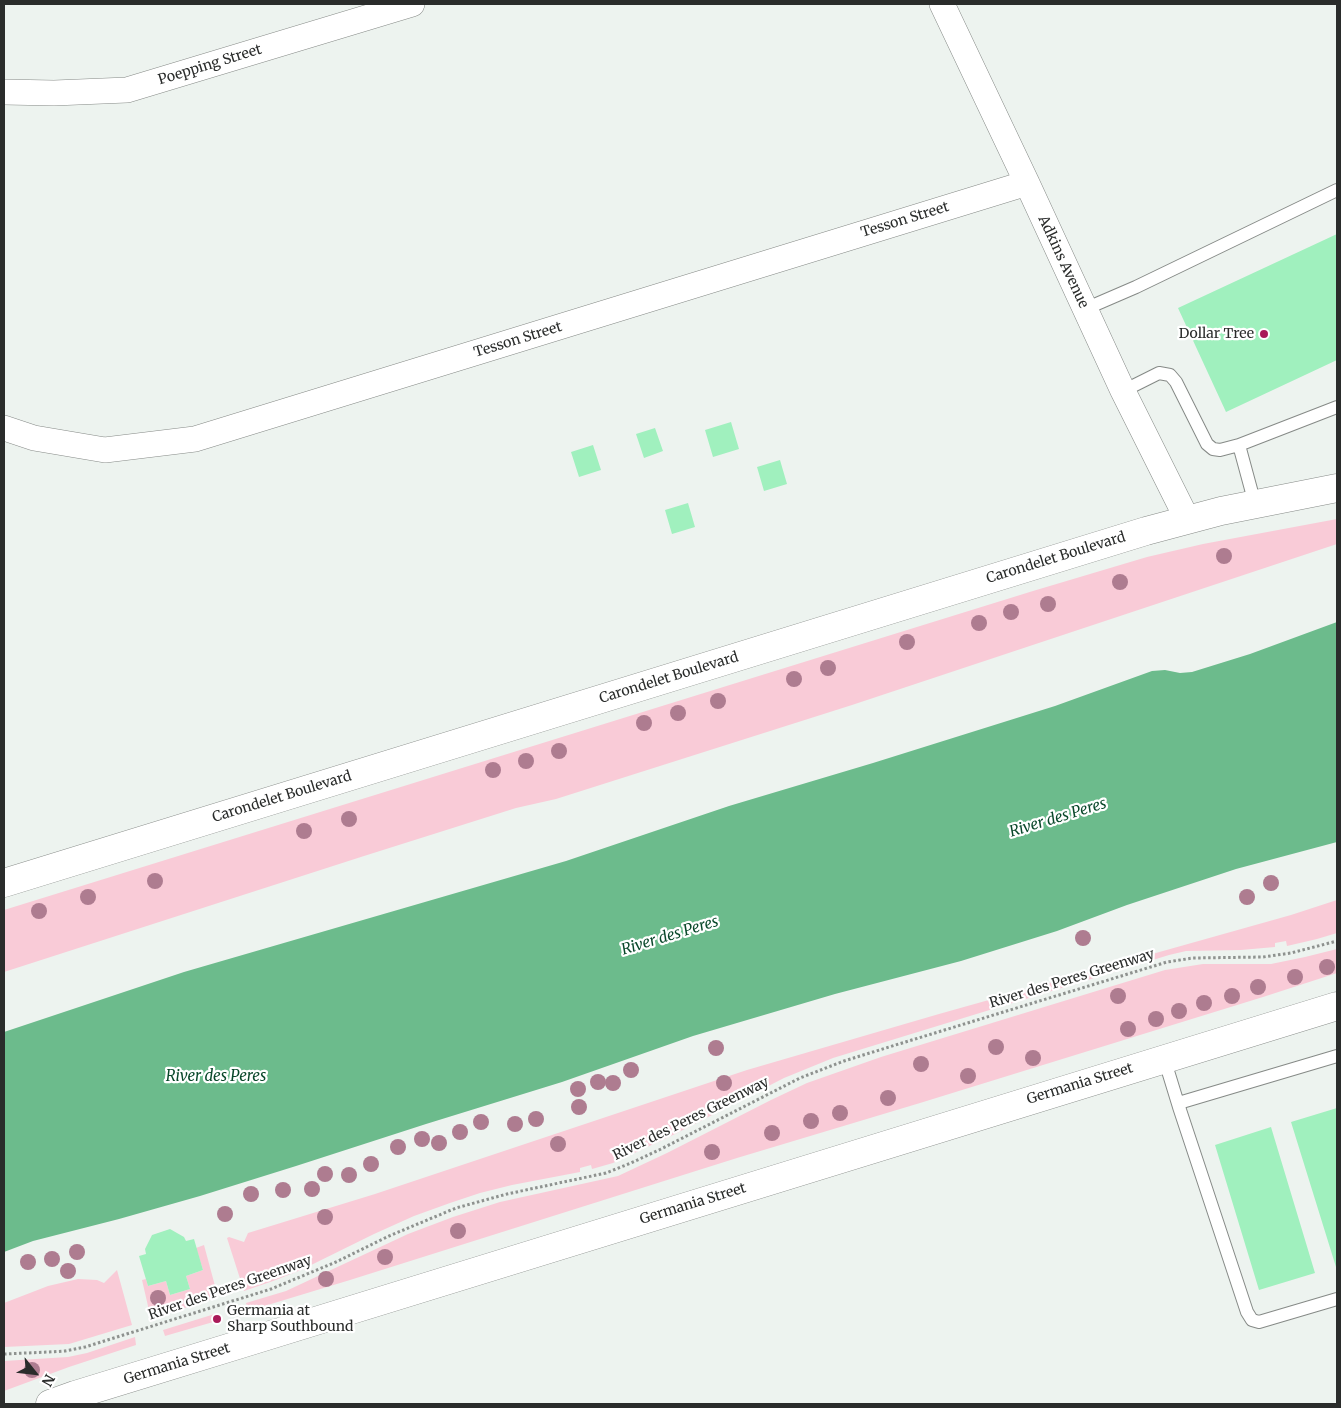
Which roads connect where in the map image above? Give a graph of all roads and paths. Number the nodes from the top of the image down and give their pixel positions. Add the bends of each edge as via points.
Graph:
1 (412, 4) edge
2 (942, 4) edge
3 (4, 92) edge
4 (1027, 183) junction
5 (1337, 190) edge
6 (1085, 309) junction
7 (1123, 391) junction
8 (1337, 407) edge
9 (4, 428) edge
10 (1240, 445) junction
11 (1337, 488) edge
12 (1255, 504) junction
13 (1187, 519) junction
14 (4, 883) edge
15 (1337, 941) edge
16 (1337, 1007) edge
17 (1337, 1056) edge
18 (1164, 1058) junction
19 (1179, 1107) junction
20 (1337, 1299) edge
21 (4, 1354) edge
22 (50, 1404) edge

1 - 3 street, Poepping Street via 127,90
2 - 4 street, Adkins Avenue
4 - 6 street, Adkins Avenue
4 - 9 street, Tesson Street via 195,439 105,450 34,438
5 - 6 lane
6 - 7 street, Adkins Avenue
7 - 10 lane via 1159,373 1170,375 1206,444 1220,450
7 - 13 street, Adkins Avenue
8 - 10 lane
10 - 12 lane
11 - 12 main road, Carondelet Boulevard
12 - 13 main road, Carondelet Boulevard
13 - 14 main road, Carondelet Boulevard
15 - 21 path, River des Peres Greenway via 1263,957 1202,957 1167,962 889,1047 800,1078 661,1149 606,1173 456,1208 271,1289 104,1341 65,1351
16 - 18 main road, Germania Street
17 - 19 lane via 1182,1102
18 - 19 lane
18 - 22 main road, Germania Street
19 - 20 lane via 1252,1320 1258,1322

